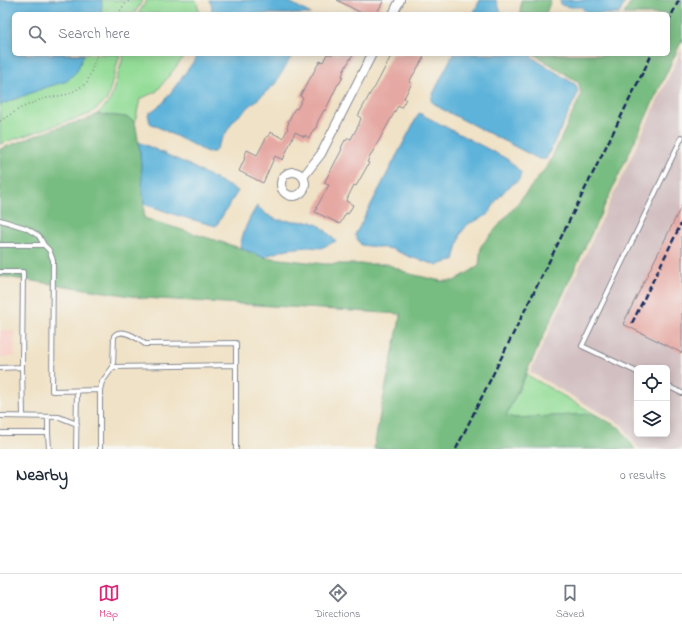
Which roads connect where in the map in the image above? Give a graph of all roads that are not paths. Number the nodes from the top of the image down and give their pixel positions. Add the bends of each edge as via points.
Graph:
1 (400, 0) edge
2 (394, 12) edge
3 (371, 56) edge
4 (682, 137) edge
5 (303, 177) dead end
6 (0, 220) edge
7 (0, 245) edge
8 (44, 245) junction
9 (0, 272) edge
10 (236, 365) junction
11 (22, 367) junction
12 (113, 367) junction
13 (0, 368) edge
14 (634, 371) edge
15 (670, 387) edge
16 (100, 390) junction
17 (77, 391) junction
18 (682, 393) edge
19 (23, 415) junction
20 (0, 416) edge
21 (48, 417) junction
22 (77, 424) junction
23 (0, 433) edge
24 (48, 433) junction
25 (49, 449) edge
26 (76, 449) edge
27 (100, 449) edge
28 (236, 449) edge

1 - 2 street
3 - 5 street via 321,154
4 - 14 lane via 582,346
6 - 8 lane via 26,228 39,236
7 - 8 lane
8 - 17 lane via 50,250 53,260 52,391
9 - 11 lane via 23,272
10 - 12 lane
10 - 12 lane via 236,343 145,344 120,332 114,336
10 - 28 lane
11 - 13 lane
11 - 19 lane
12 - 16 lane via 102,382
15 - 18 lane
16 - 17 lane
16 - 27 lane
17 - 22 lane
19 - 20 lane
19 - 21 lane
21 - 22 lane via 59,417
21 - 24 lane
22 - 26 lane
23 - 24 lane
24 - 25 lane

